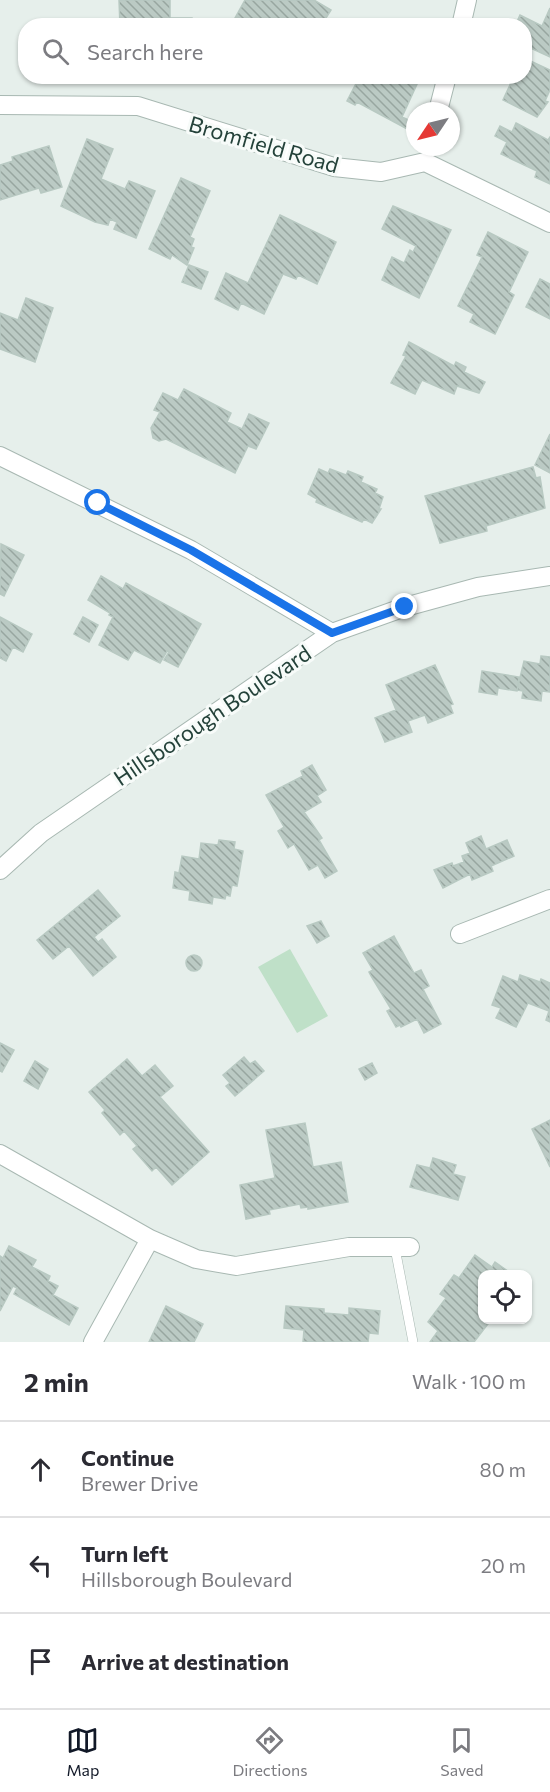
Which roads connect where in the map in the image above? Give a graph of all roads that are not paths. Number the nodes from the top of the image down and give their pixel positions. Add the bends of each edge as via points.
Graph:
1 (467, 0) edge
2 (463, 18) edge
3 (445, 84) edge
4 (440, 102) edge
5 (0, 105) edge
6 (422, 156) edge
7 (431, 156) edge
8 (550, 224) edge
9 (0, 456) edge
10 (550, 576) edge
11 (332, 633) junction
12 (0, 870) edge
13 (550, 899) edge
14 (460, 934) dead end
15 (0, 1154) edge
16 (150, 1239) junction
17 (403, 1248) joint
18 (93, 1342) edge
19 (413, 1342) edge

1 - 2 street
3 - 4 street
5 - 6 street, Bromfield Road via 138,106 334,167 381,172
7 - 8 street, Bromfield Road
9 - 11 street via 191,550
10 - 11 street, Hillsborough Boulevard via 478,587
11 - 12 street, Hillsborough Boulevard via 41,833
13 - 14 street
15 - 16 street
16 - 17 street via 196,1259 236,1266 349,1247
16 - 18 street
17 - 19 lane

